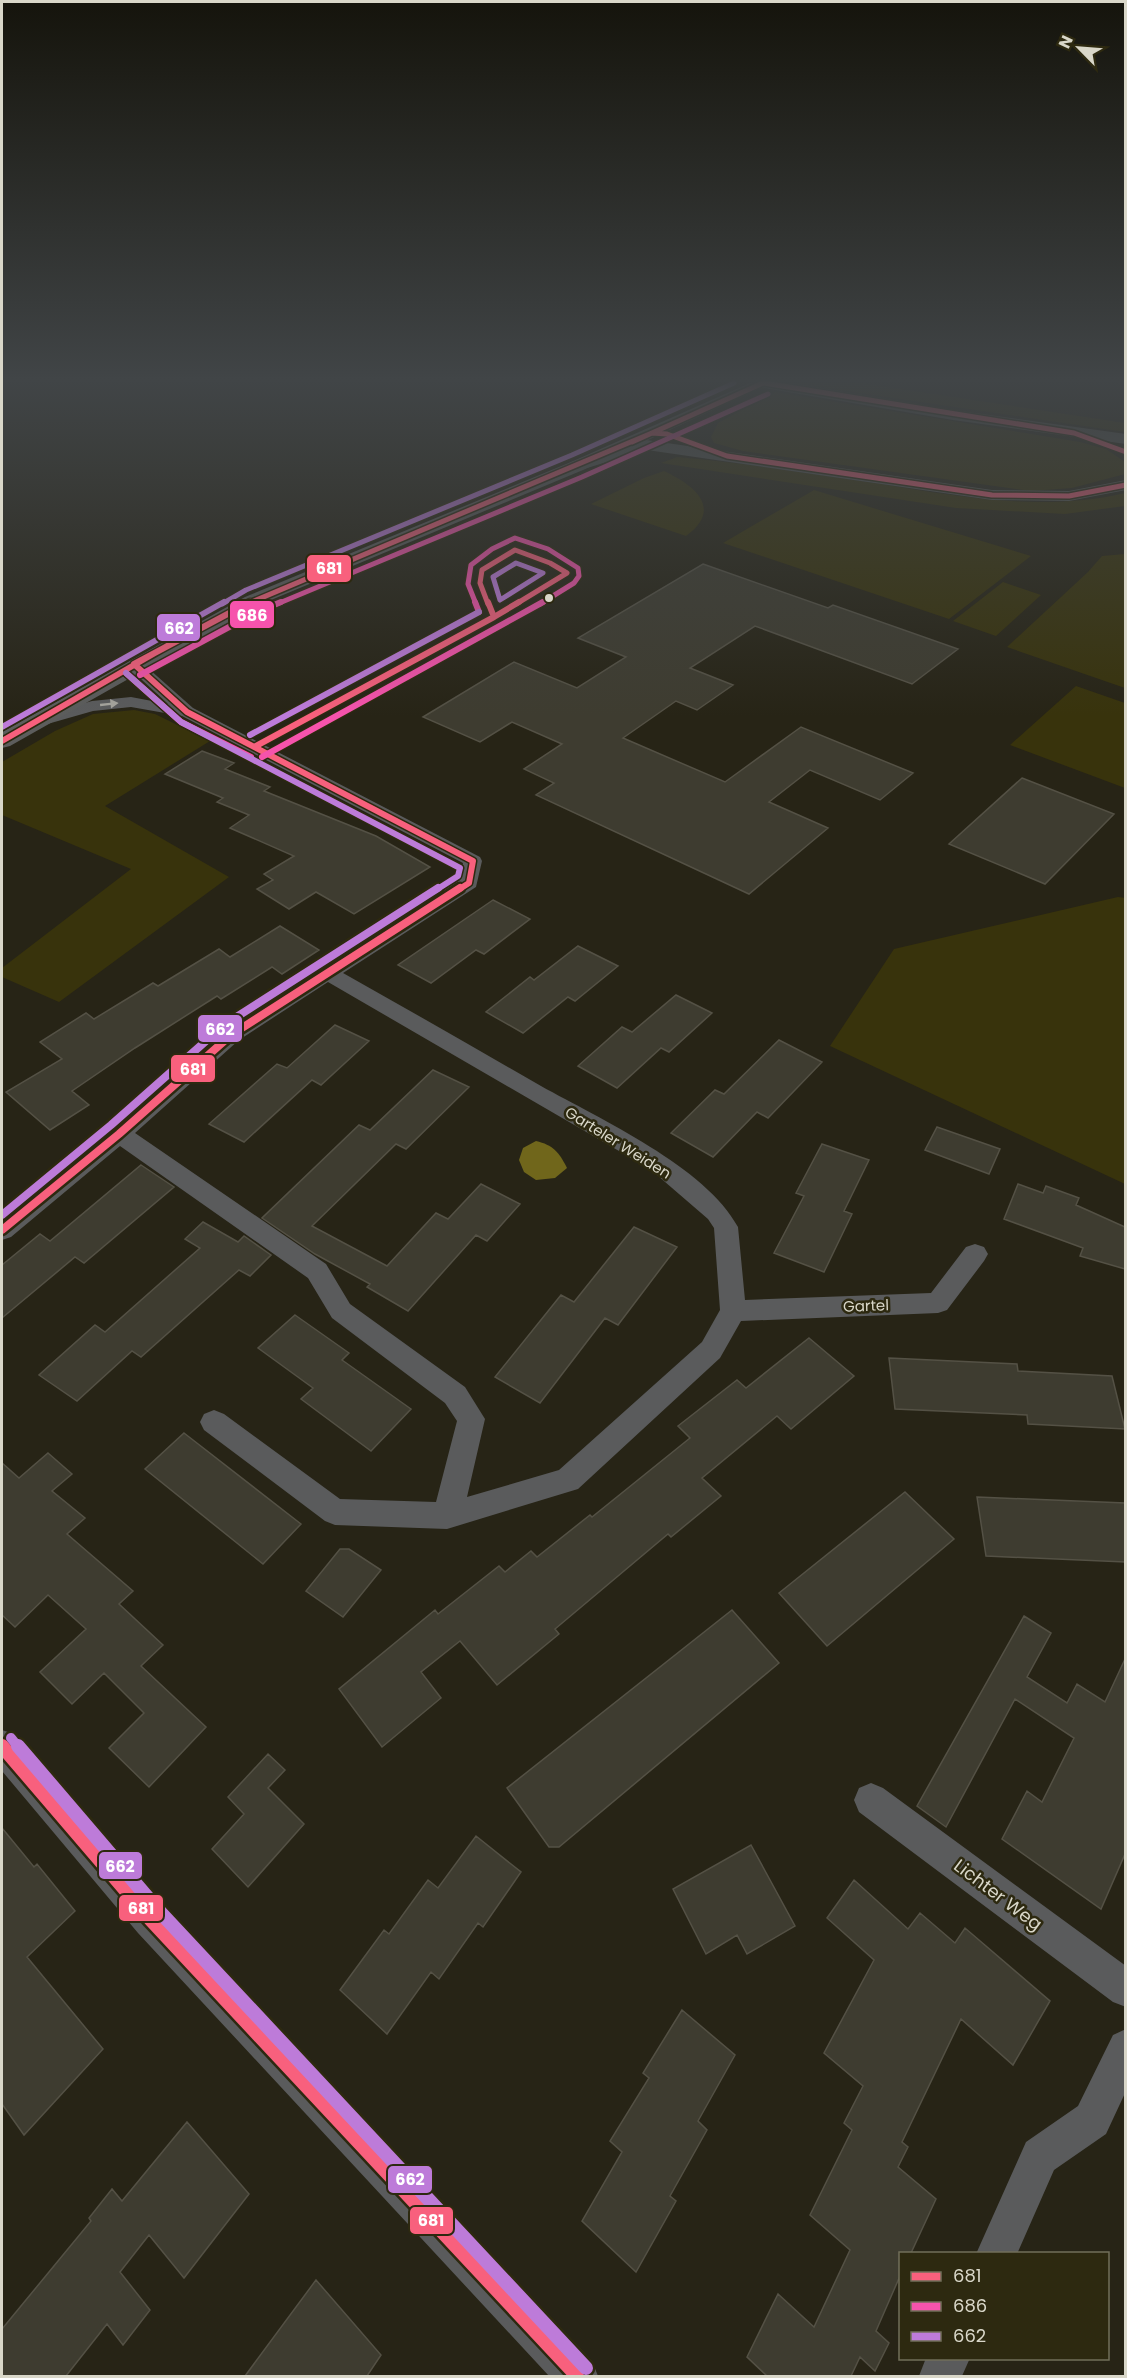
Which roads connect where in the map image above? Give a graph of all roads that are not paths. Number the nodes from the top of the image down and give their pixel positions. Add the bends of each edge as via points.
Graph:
1 (510, 494) edge
2 (985, 494) edge
3 (1079, 494) edge
4 (134, 664) junction
5 (187, 712) junction
6 (32, 724) junction
7 (2, 741) edge
8 (329, 974) junction
9 (119, 1134) junction
10 (2, 1230) edge
11 (975, 1254) dead end
12 (733, 1311) junction
13 (214, 1422) dead end
14 (447, 1516) junction
15 (2, 1746) edge
16 (871, 1800) dead end
17 (1125, 1989) edge
18 (1125, 2048) edge
19 (996, 2252) edge
20 (948, 2360) edge
21 (577, 2376) edge
22 (940, 2376) edge

1 - 4 main road via 252,601
2 - 3 main road
4 - 5 street
4 - 6 main road
6 -> 5 street via 92,706 131,702
5 - 8 street via 473,861 469,883
6 - 7 main road
8 - 9 street via 231,1035
8 - 12 street, Garteler Weiden via 658,1163 717,1212 726,1227
9 - 10 street
9 - 14 street via 317,1271 341,1311 455,1395 471,1419
11 - 12 street, Gartel via 938,1303
12 - 14 street via 711,1350 568,1480
13 - 14 street via 335,1512
15 - 21 street via 151,1920
16 - 17 street, Lichter Weg
18 - 19 street via 1092,2120 1040,2156
20 - 22 street

